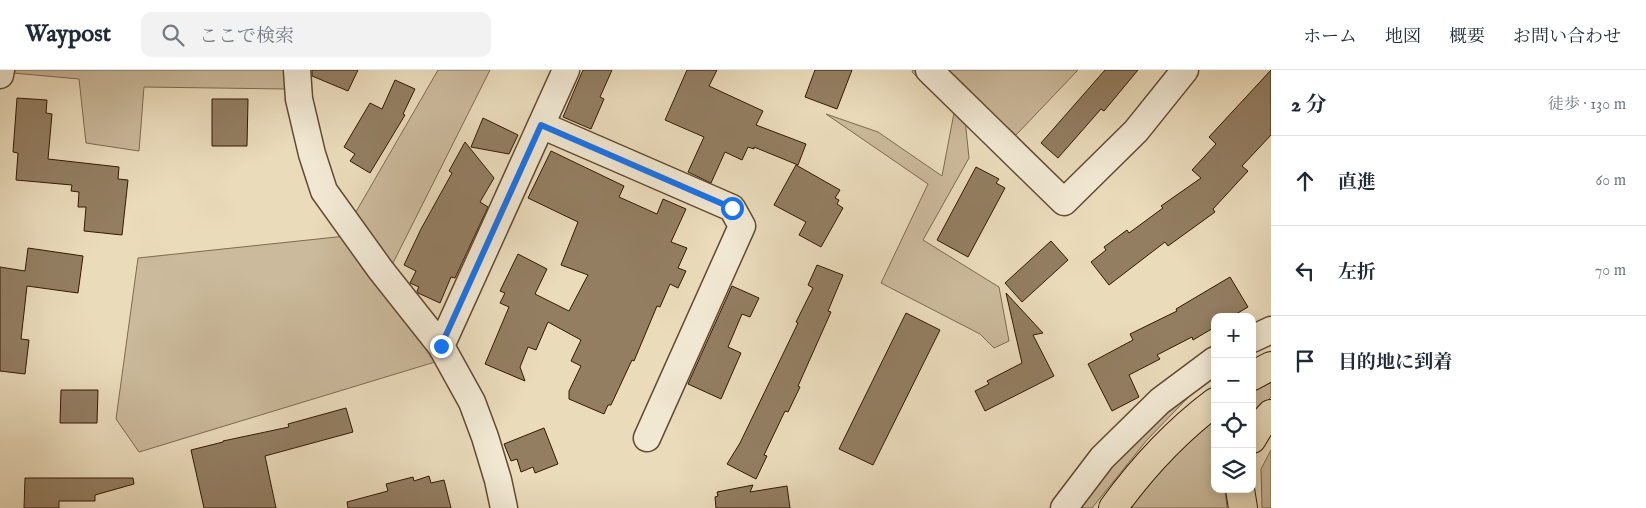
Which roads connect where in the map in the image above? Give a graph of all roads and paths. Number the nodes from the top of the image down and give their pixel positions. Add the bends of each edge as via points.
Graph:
1 (1, 70) edge
2 (297, 70) edge
3 (566, 70) edge
4 (929, 70) edge
5 (1185, 70) edge
6 (0, 75) edge
7 (541, 125) junction
8 (1271, 330) edge
9 (1256, 337) edge
10 (441, 346) junction
11 (1211, 363) edge
12 (1271, 366) edge
13 (1256, 374) edge
14 (1214, 403) edge
15 (1271, 414) edge
16 (1256, 432) edge
17 (647, 438) dead end
18 (1241, 493) edge
19 (504, 508) edge
20 (1064, 508) edge
21 (1113, 508) edge
22 (1243, 508) edge

1 - 6 street
2 - 10 street via 299,99 324,191
3 - 7 street
4 - 5 street via 1064,202 1136,130
7 - 10 street
7 - 17 street via 732,208 742,226
8 - 9 street
10 - 19 street via 472,402
11 - 20 street via 1160,401 1102,458
12 - 13 highway
14 - 21 highway via 1169,441
15 - 16 highway
18 - 22 highway

